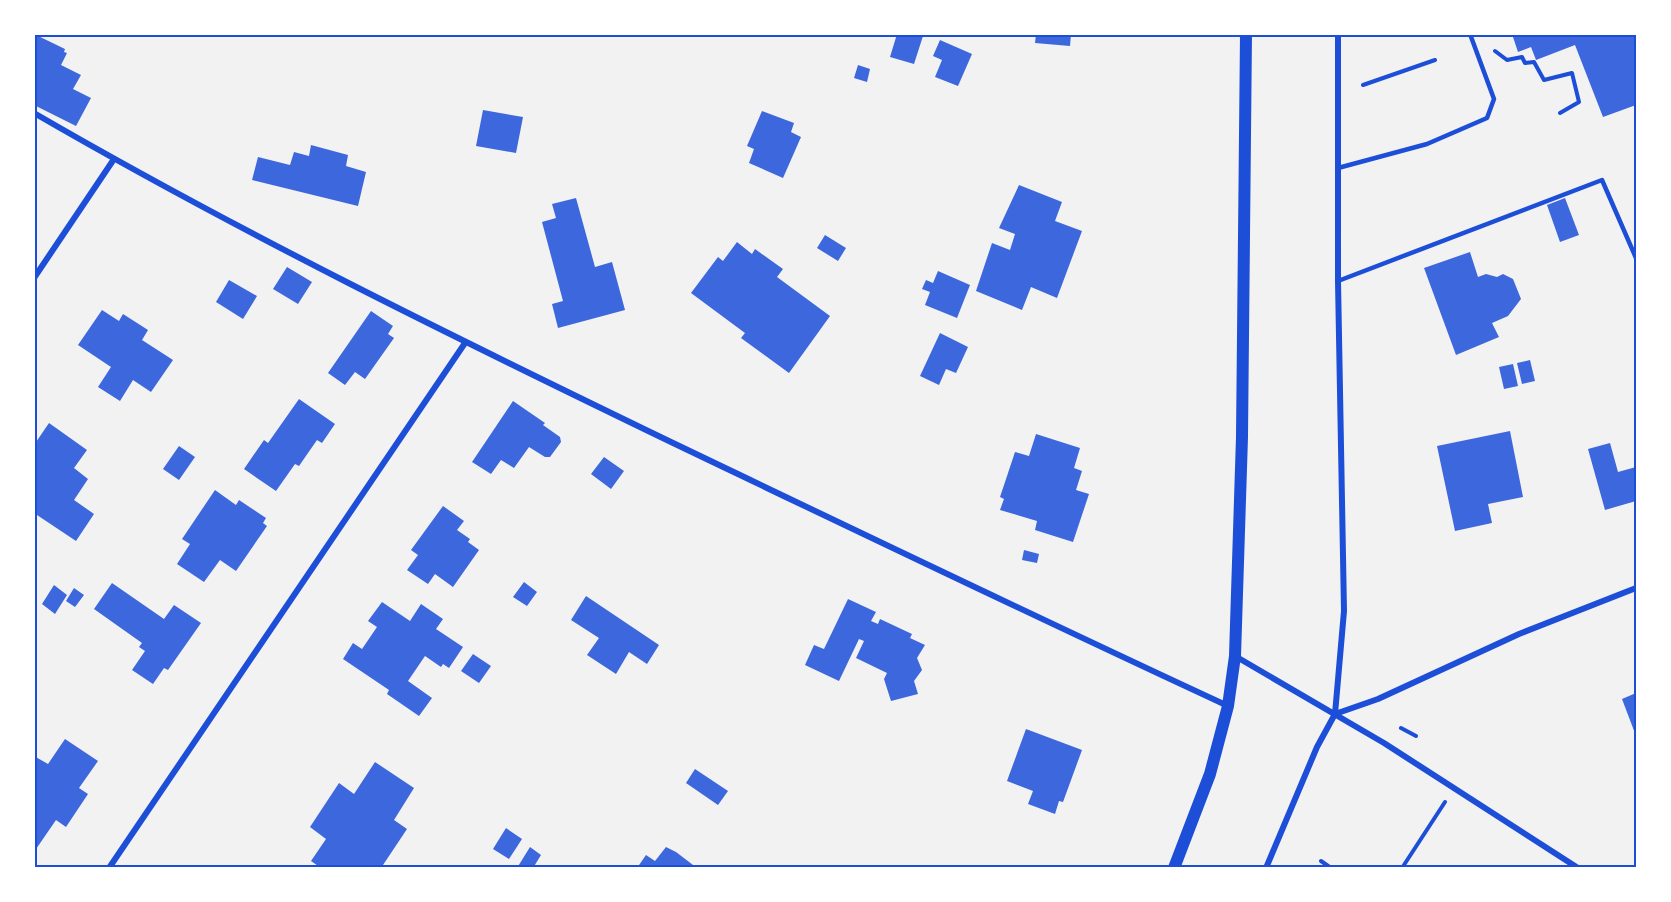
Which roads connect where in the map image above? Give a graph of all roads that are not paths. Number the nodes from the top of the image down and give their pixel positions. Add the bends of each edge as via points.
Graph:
1 (1246, 34) edge
2 (1338, 34) edge
3 (1470, 34) edge
4 (34, 113) edge
5 (114, 159) junction
6 (1338, 168) junction
7 (1636, 258) edge
8 (34, 278) edge
9 (1338, 281) junction
10 (465, 342) junction
11 (1636, 588) edge
12 (1235, 656) junction
13 (1228, 706) junction
14 (1335, 714) junction
15 (108, 867) edge
16 (1174, 867) edge
17 (1266, 867) edge
18 (1578, 867) edge

1 - 12 main road via 1242,437
2 - 6 street
3 - 6 lane via 1494,99 1487,118 1427,144
4 - 5 street
5 - 8 street
5 - 10 street
6 - 9 street
7 - 9 lane via 1602,180
9 - 14 street via 1344,611
10 - 13 street
10 - 15 street
11 - 14 street
12 - 13 main road
12 - 14 street
13 - 16 main road via 1210,774
14 - 17 street
14 - 18 street

